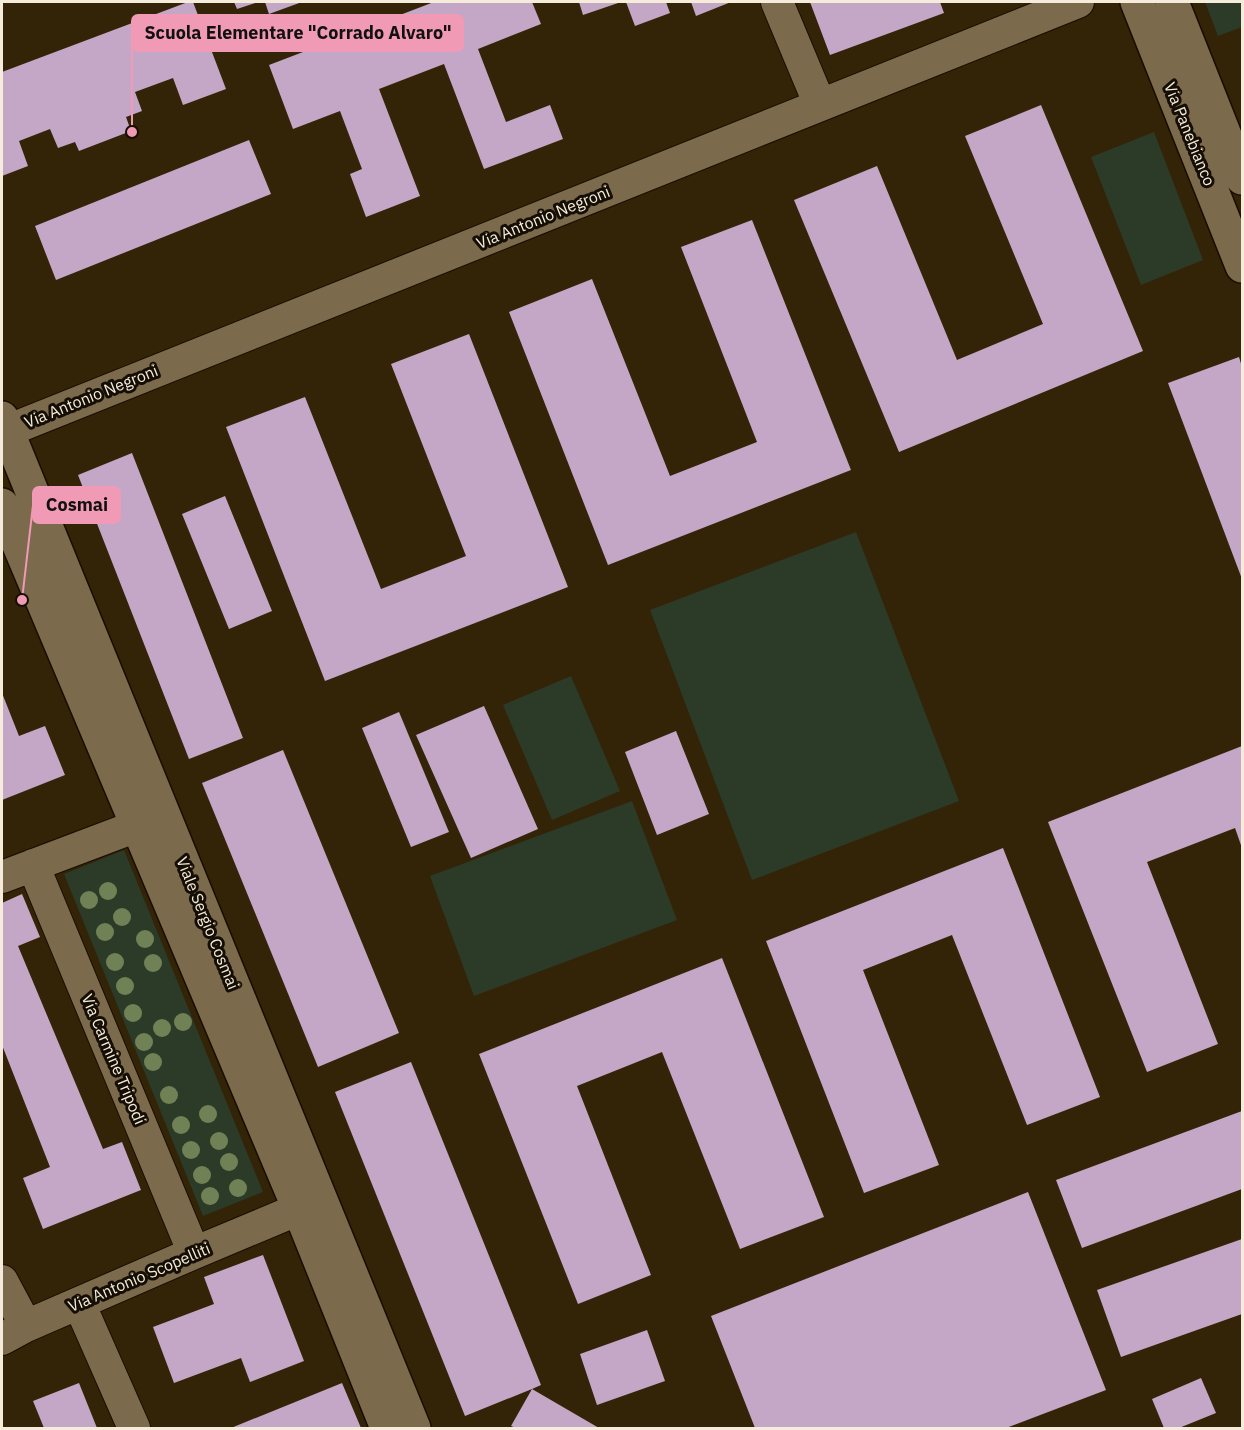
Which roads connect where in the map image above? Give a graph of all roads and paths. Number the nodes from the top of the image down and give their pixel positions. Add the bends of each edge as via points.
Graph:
1 (777, 2) edge
2 (1078, 2) edge
3 (1137, 2) edge
4 (1172, 2) edge
5 (820, 105) junction
6 (1242, 178) edge
7 (1242, 266) edge
8 (3, 427) edge
9 (2, 505) edge
10 (137, 826) junction
11 (33, 865) junction
12 (2, 877) edge
13 (299, 1209) junction
14 (194, 1253) junction
15 (2, 1281) edge
16 (80, 1303) junction
17 (14, 1332) edge
18 (134, 1428) edge
19 (387, 1428) edge
20 (414, 1428) edge

1 - 5 street
2 - 5 street, Via Antonio Negroni
3 - 7 street, Via Panebianco
4 - 6 street, Via Panebianco
5 - 8 street, Via Antonio Negroni
8 - 20 street, Viale Sergio Cosmai
9 - 10 street, Viale Sergio Cosmai
10 - 11 street
10 - 13 street, Viale Sergio Cosmai
11 - 12 street
11 - 14 street, Via Carmine Tripodi
13 - 14 street, Via Antonio Scopelliti
13 - 19 street, Viale Sergio Cosmai
14 - 16 street, Via Antonio Scopelliti
15 - 17 street, Via Antonio Scopelliti
16 - 17 street, Via Antonio Scopelliti
16 - 18 street

